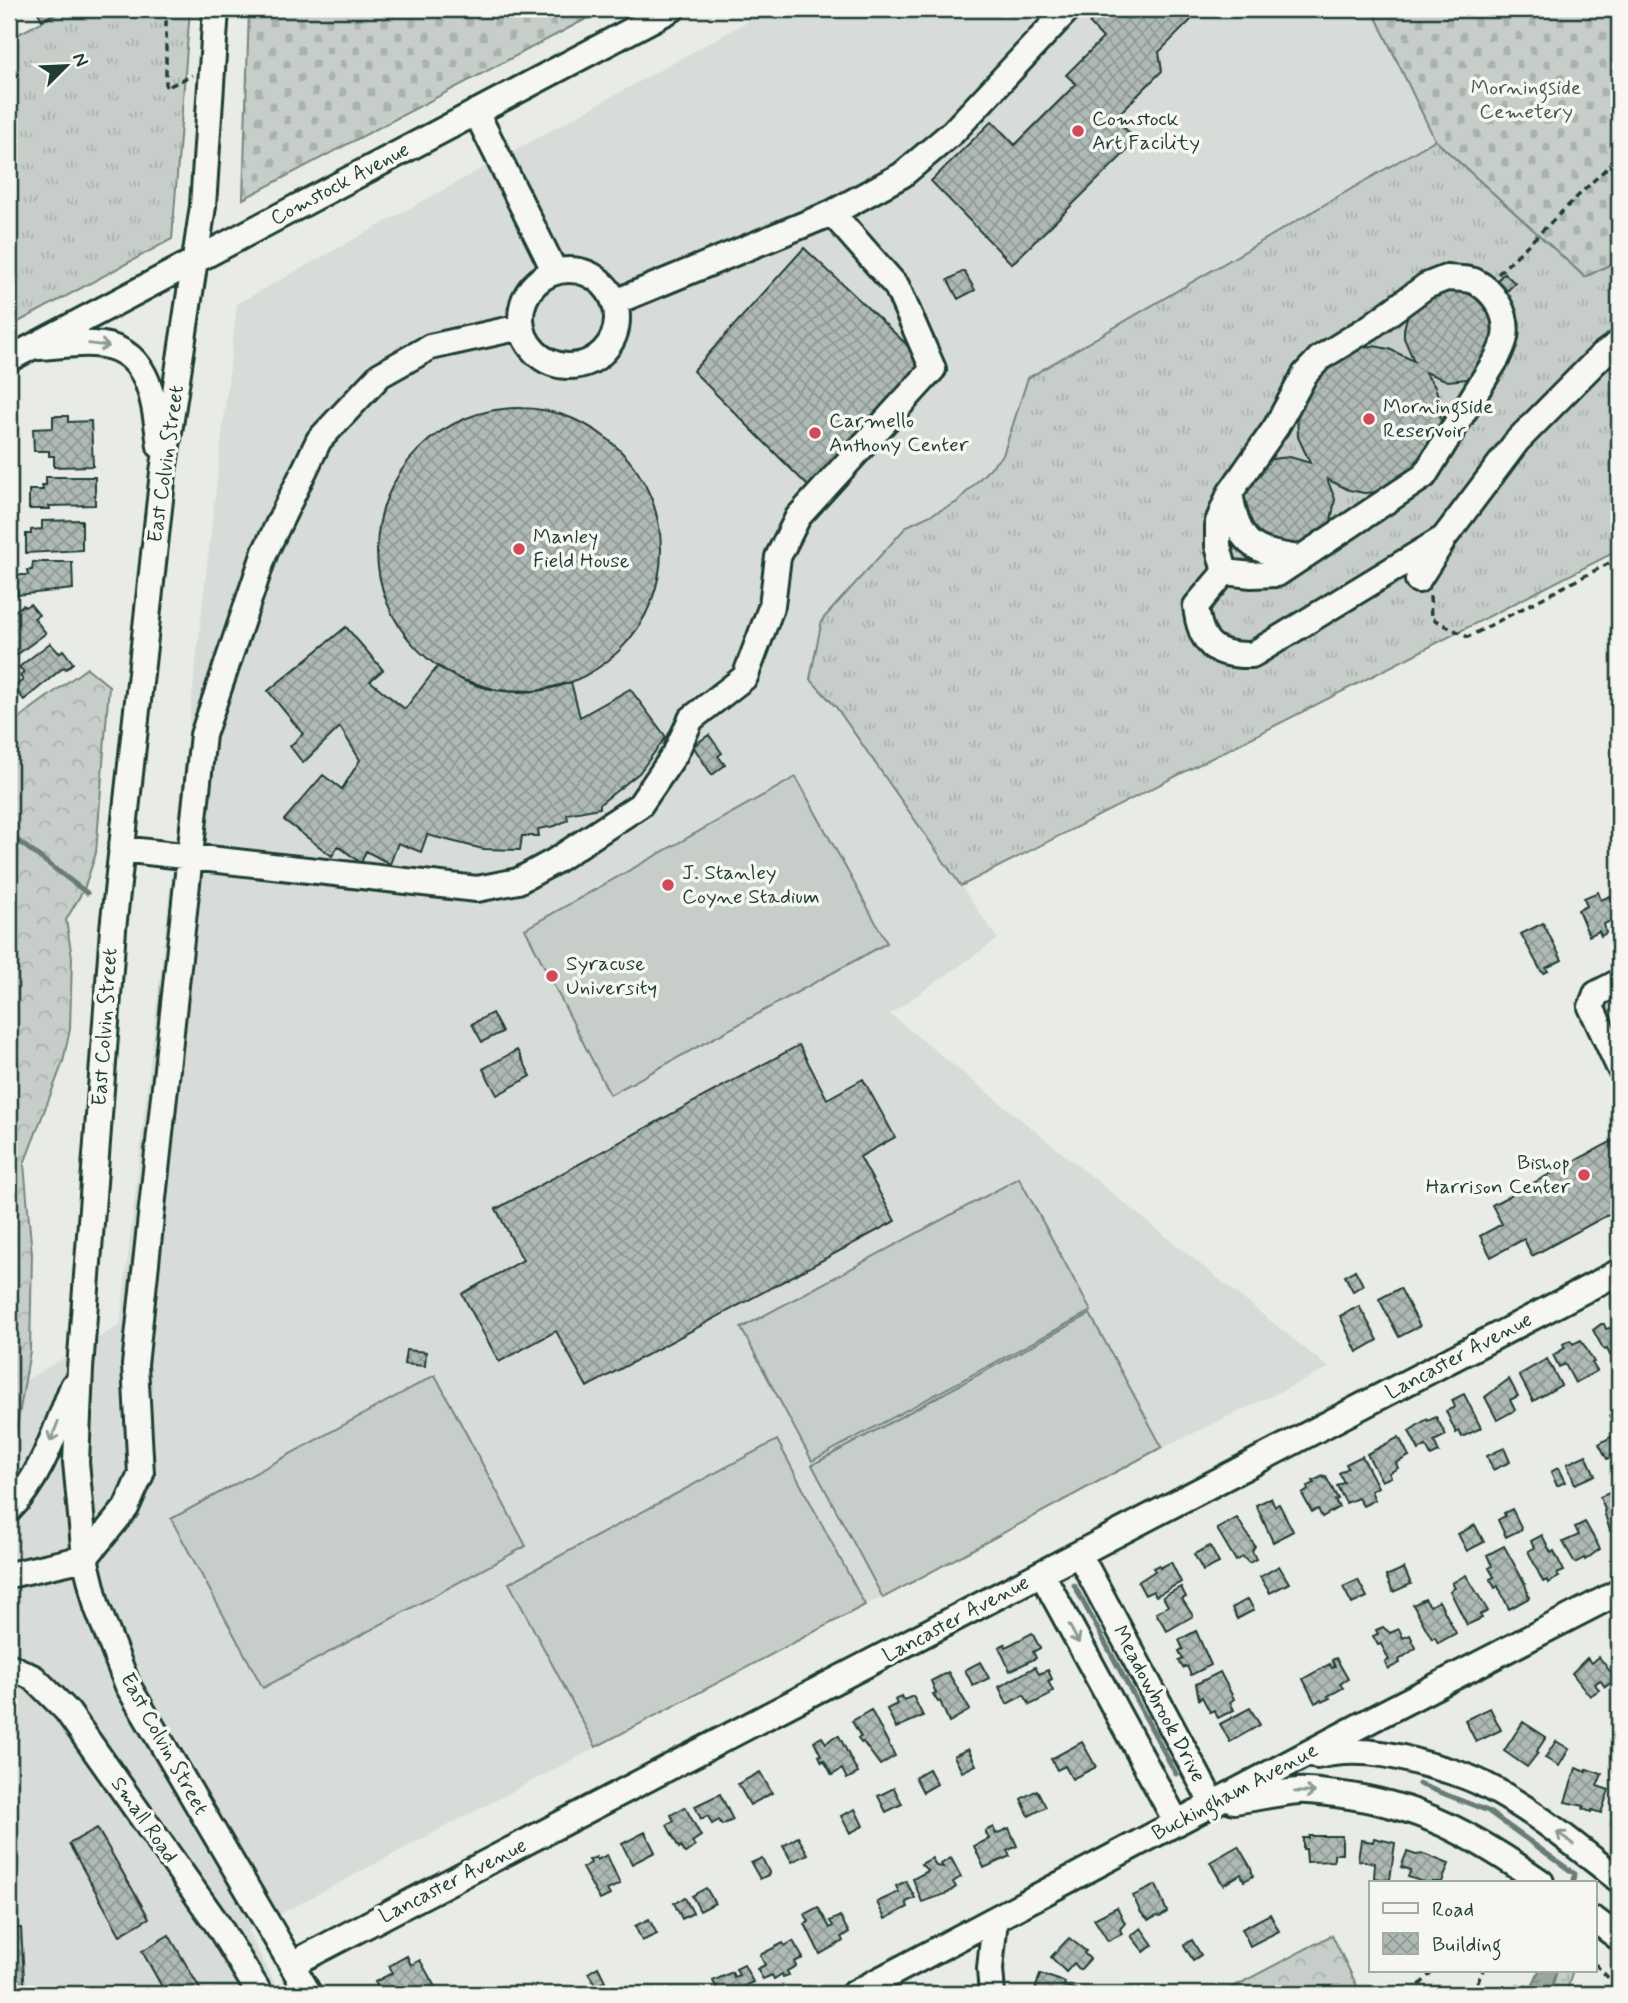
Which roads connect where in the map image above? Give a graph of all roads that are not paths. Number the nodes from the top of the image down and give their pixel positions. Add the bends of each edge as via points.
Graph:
1 (216, 9) edge
2 (672, 9) edge
3 (1068, 9) edge
4 (476, 112) junction
5 (832, 213) junction
6 (195, 261) junction
7 (555, 272) junction
8 (615, 302) junction
9 (521, 327) junction
10 (1619, 343) edge
11 (31, 347) junction
12 (9, 359) edge
13 (163, 472) junction
14 (1230, 493) junction
15 (1444, 538) junction
16 (1299, 558) junction
17 (1225, 572) junction
18 (1419, 580) road end
19 (121, 849) junction
20 (189, 856) junction
21 (1619, 982) edge
22 (1619, 1067) edge
23 (1619, 1272) edge
24 (80, 1369) junction
25 (9, 1510) edge
26 (1079, 1554) junction
27 (85, 1558) junction
28 (1042, 1574) junction
29 (9, 1575) edge
30 (1619, 1592) edge
31 (9, 1666) edge
32 (1289, 1764) junction
33 (1213, 1804) junction
34 (1177, 1824) junction
35 (1619, 1880) edge
36 (1540, 1881) edge
37 (995, 1919) junction
38 (292, 1964) junction
39 (260, 1994) edge
40 (309, 1994) edge
41 (853, 1994) edge
42 (992, 1994) edge

1 - 6 street, East Colvin Street
2 - 4 street, Comstock Avenue
3 - 5 street via 953,132 902,175
4 - 6 street, Comstock Avenue
4 - 7 street
5 - 8 street
5 - 20 street via 897,287 933,369 797,517 779,557 772,605 745,677 691,719 676,754 640,805 518,881 477,889
6 - 11 street, Comstock Avenue
6 - 13 street, East Colvin Street
7 - 8 street via 586,273 601,281
7 - 9 street via 534,285 525,298
8 - 9 street via 616,333 608,348 580,366 563,367 535,353
9 - 20 street via 430,348 390,369 319,440 265,552 203,735
10 - 15 street via 1517,441
11 - 12 street, Comstock Avenue
11 -> 13 street via 94,344 119,348 140,365 158,426
13 - 19 street, East Colvin Street
14 - 16 street via 1234,519 1252,545 1267,554
14 - 16 street via 1305,374 1320,358 1435,281 1465,279 1483,287 1504,313 1505,337 1497,358 1424,476
14 - 17 street via 1218,522
15 - 17 street via 1252,655 1213,649 1198,625 1196,606
15 - 18 street
16 - 17 street via 1277,574
19 - 20 street
19 - 24 street, East Colvin Street
20 - 27 street via 135,1364 141,1474 126,1508
21 - 22 street via 1596,994 1591,1007
23 - 26 street, Lancaster Avenue
24 -> 25 street via 42,1461
24 - 27 street, East Colvin Street via 76,1462
26 - 28 street, Lancaster Avenue
26 - 33 street, Meadowbrook Drive
27 - 29 street
27 - 38 street, East Colvin Street via 97,1606 128,1686
28 -> 34 street, Meadowbrook Drive
28 - 38 street, Lancaster Avenue
30 - 32 street, Buckingham Avenue
31 - 39 street, Small Road via 34,1678 67,1711 218,1925
32 - 33 street, Buckingham Avenue
35 -> 32 street via 1519,1805 1445,1769 1395,1755 1355,1751
33 - 34 street, Buckingham Avenue
33 -> 36 street, Meadowbrook Drive via 1300,1790 1415,1810 1455,1828
34 - 37 street, Buckingham Avenue
37 - 41 street, Buckingham Avenue
37 - 42 street
38 - 40 street, East Colvin Street

